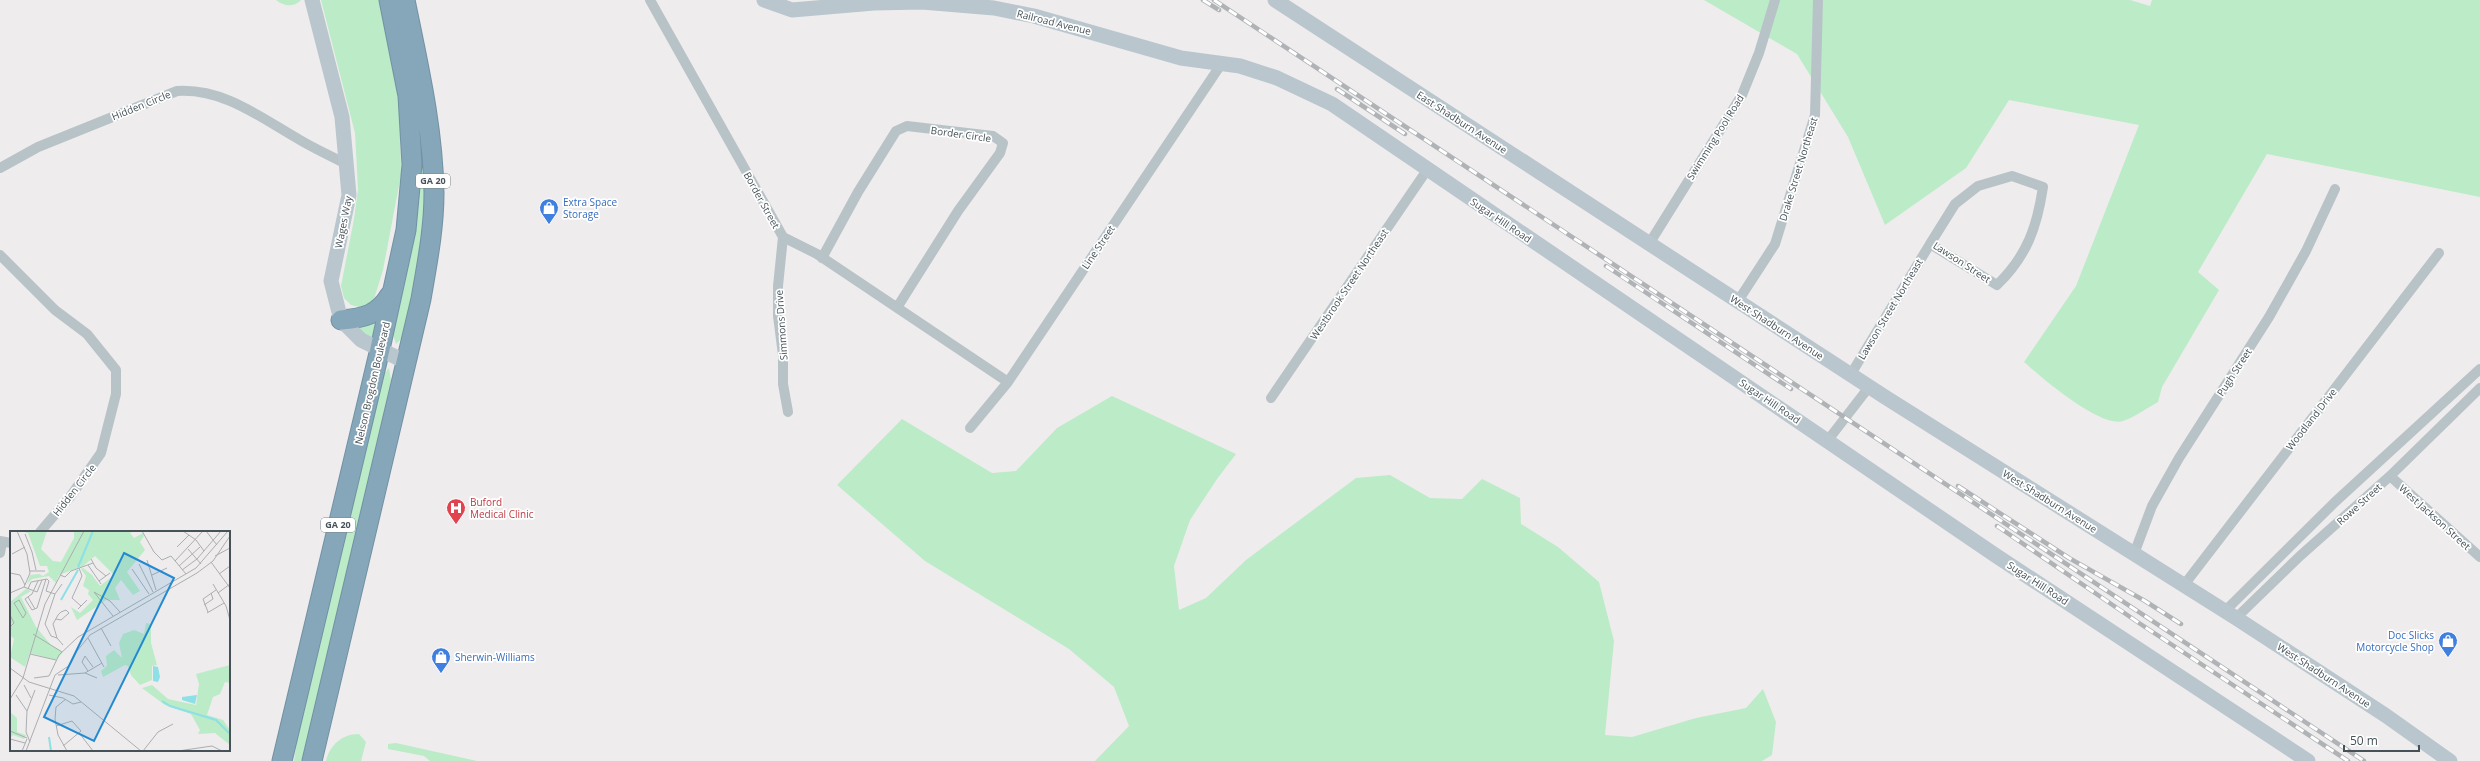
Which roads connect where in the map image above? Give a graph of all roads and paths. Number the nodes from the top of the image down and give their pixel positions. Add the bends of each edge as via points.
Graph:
1 (312, 0) edge
2 (389, 0) edge
3 (405, 0) edge
4 (650, 0) edge
5 (764, 0) edge
6 (1275, 0) edge
7 (1775, 0) edge
8 (1818, 0) edge
9 (1222, 63) junction
10 (346, 164) junction
11 (0, 168) edge
12 (1427, 170) junction
13 (2335, 189) dead end
14 (783, 236) junction
15 (1648, 244) junction
16 (1930, 244) junction
17 (2439, 253) dead end
18 (0, 255) edge
19 (822, 258) junction
20 (394, 288) junction
21 (1738, 301) junction
22 (898, 306) junction
23 (341, 320) junction
24 (380, 349) junction
25 (406, 362) junction
26 (2480, 369) edge
27 (1851, 374) junction
28 (1008, 382) junction
29 (1869, 387) junction
30 (2480, 388) edge
31 (1271, 398) dead end
32 (788, 412) dead end
33 (970, 428) dead end
34 (1828, 440) junction
35 (2390, 476) junction
36 (41, 531) edge
37 (4, 542) edge
38 (0, 553) edge
39 (2134, 554) junction
40 (2480, 557) edge
41 (2184, 585) junction
42 (2231, 614) junction
43 (282, 761) edge
44 (312, 761) edge
45 (2308, 761) edge
46 (2450, 761) edge

1 - 10 street, Wages Way via 342,117
2 - 20 highway, Nelson Brogdon Boulevard / GA 20 via 408,96 412,165 406,230
3 - 25 highway, GA 20 via 427,107 434,194 421,299
4 - 14 street, Border Street
5 - 9 street, Railroad Avenue via 792,10 922,2 994,8 1048,19 1181,58
6 - 15 street, East Shadburn Avenue
7 - 15 street, Swimming Pool Road via 1759,53 1742,95
8 - 21 street, Drake Street Northeast via 1815,115 1775,244
9 - 12 street, Sugar Hill Road via 1277,78 1332,104
9 - 28 street, Line Street
10 - 11 street, Hidden Circle via 245,107 217,95 193,90 177,91 38,147
10 - 23 street, Wages Way via 350,195 331,281
12 - 31 street, Westbrook Street Northeast
12 - 34 street, Sugar Hill Road
13 - 39 street, Pugh Street via 2306,251 2269,317 2179,458 2152,506
14 - 19 street, Border Street
14 - 32 street, Simmons Drive via 778,316 783,355 783,384
15 - 21 street, West Shadburn Avenue
16 - 16 street, Lawson Street via 1997,285 2012,271 2038,221 2043,187 2012,176 1978,186 1955,204
16 - 27 street, Lawson Street Northeast
17 - 41 street, Woodland Drive
18 - 36 street, Hidden Circle via 55,310 87,334 116,370 116,394 101,453 70,497
19 - 22 street, Border Street
19 - 22 street, Border Circle via 858,192 896,131 907,126 993,136 1003,143 1000,153 958,211
20 - 23 highway via 377,312 366,317
20 - 24 highway, Nelson Brogdon Boulevard / GA 20
21 - 27 street, West Shadburn Avenue
22 - 28 street, Border Street
23 - 24 street via 361,340
24 - 25 street
24 - 43 highway, Nelson Brogdon Boulevard / GA 20
25 - 44 highway, GA 20
26 - 42 street via 2335,502
27 - 29 street, West Shadburn Avenue
28 - 33 street, Line Street
29 - 34 street
29 - 39 street, West Shadburn Avenue
30 - 35 street, Rowe Street
34 - 45 street, Sugar Hill Road via 1995,555
35 - 40 street, West Jackson Street
35 - 42 street, Rowe Street
37 - 38 street
39 - 41 street, West Shadburn Avenue
41 - 42 street, West Shadburn Avenue
42 - 46 street, West Shadburn Avenue via 2385,714

